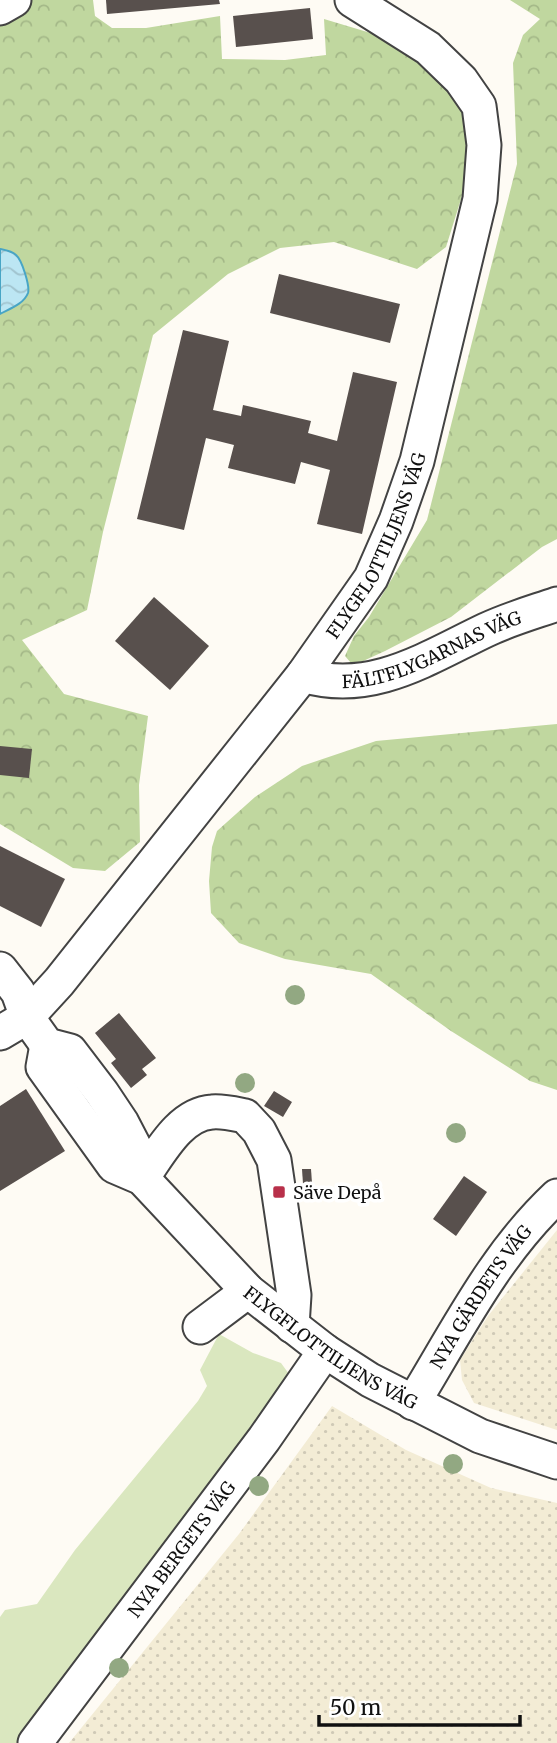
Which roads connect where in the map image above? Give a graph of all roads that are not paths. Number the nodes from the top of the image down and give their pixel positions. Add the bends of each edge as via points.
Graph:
1 (14, 0) edge
2 (352, 0) edge
3 (0, 8) edge
4 (557, 604) edge
5 (303, 675) junction
6 (0, 969) edge
7 (13, 1025) edge
8 (142, 1178) junction
9 (557, 1196) edge
10 (248, 1291) junction
11 (292, 1326) junction
12 (200, 1327) dead end
13 (325, 1351) junction
14 (413, 1403) junction
15 (557, 1462) edge
16 (35, 1743) edge

1 - 3 street
2 - 5 street, FLYGFLOTTILJENS VÄG via 428,48 461,80 479,106 484,145 481,199 417,461 396,521 371,578
4 - 5 street, FÄLTFLYGARNAS VÄG via 488,629 427,661 373,679 322,681
5 - 7 street, FLYGFLOTTILJENS VÄG via 71,967
6 - 7 street via 18,992
7 - 8 street, FLYGFLOTTILJENS VÄG via 47,1045 43,1066 114,1166
8 - 10 street, FLYGFLOTTILJENS VÄG
8 - 11 street via 174,1134 192,1119 211,1112 245,1116 260,1131 274,1160 294,1296
9 - 14 street, NYA GÄRDETS VÄG via 479,1292
10 - 11 street, FLYGFLOTTILJENS VÄG
10 - 12 street
11 - 13 street, FLYGFLOTTILJENS VÄG
13 - 14 street, FLYGFLOTTILJENS VÄG
13 - 16 street, NYA BERGETS VÄG via 264,1440
14 - 15 street, FLYGFLOTTILJENS VÄG via 480,1436

